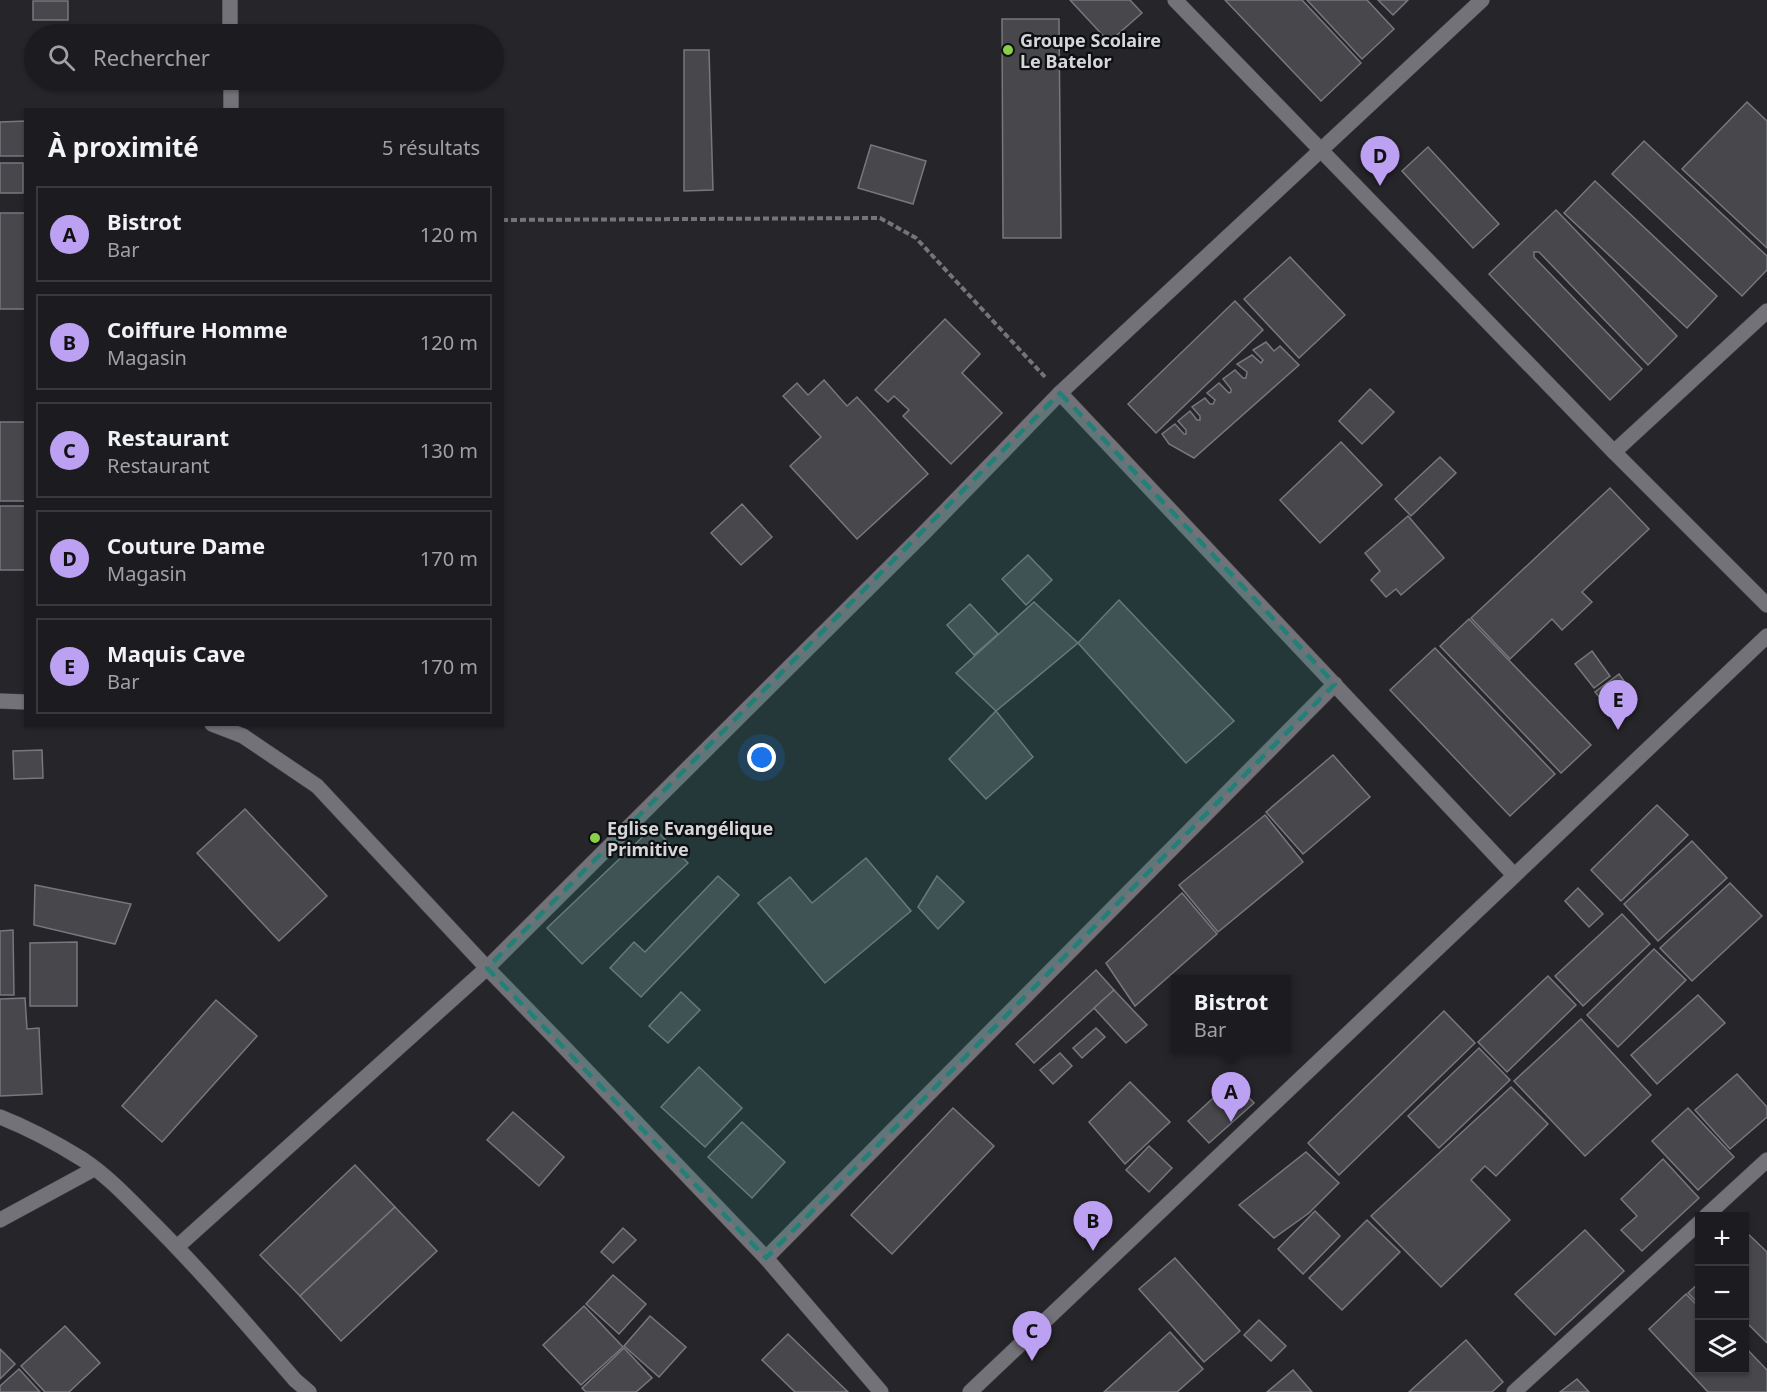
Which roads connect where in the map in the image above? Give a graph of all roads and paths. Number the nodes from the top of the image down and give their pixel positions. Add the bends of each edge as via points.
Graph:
1 (230, 0) edge
2 (1175, 0) edge
3 (1482, 0) edge
4 (230, 24) edge
5 (231, 90) edge
6 (231, 108) edge
7 (1322, 150) junction
8 (504, 220) edge
9 (1767, 311) edge
10 (1060, 393) junction
11 (1614, 452) junction
12 (1767, 605) edge
13 (1767, 636) edge
14 (1335, 684) junction
15 (0, 701) edge
16 (24, 702) edge
17 (222, 726) edge
18 (243, 730) edge
19 (1514, 875) junction
20 (487, 968) junction
21 (0, 1117) edge
22 (1767, 1160) edge
23 (94, 1169) junction
24 (1710, 1212) edge
25 (0, 1220) edge
26 (1695, 1227) edge
27 (177, 1248) junction
28 (766, 1258) junction
29 (309, 1392) edge
30 (880, 1392) edge
31 (970, 1392) edge
32 (1514, 1392) edge

1 - 4 street
2 - 7 street
3 - 7 street
5 - 6 street
7 - 10 street
7 - 11 street
8 - 10 path via 880,218 916,238
9 - 11 street
10 - 14 street
10 - 20 street
11 - 12 street
13 - 19 street
14 - 19 street
14 - 28 street
15 - 16 street
17 - 18 street
18 - 20 street via 318,786
19 - 31 street
20 - 27 street
20 - 28 street
21 - 23 street
22 - 24 street
23 - 25 street
23 - 27 street
26 - 32 street
27 - 29 street
28 - 30 street

